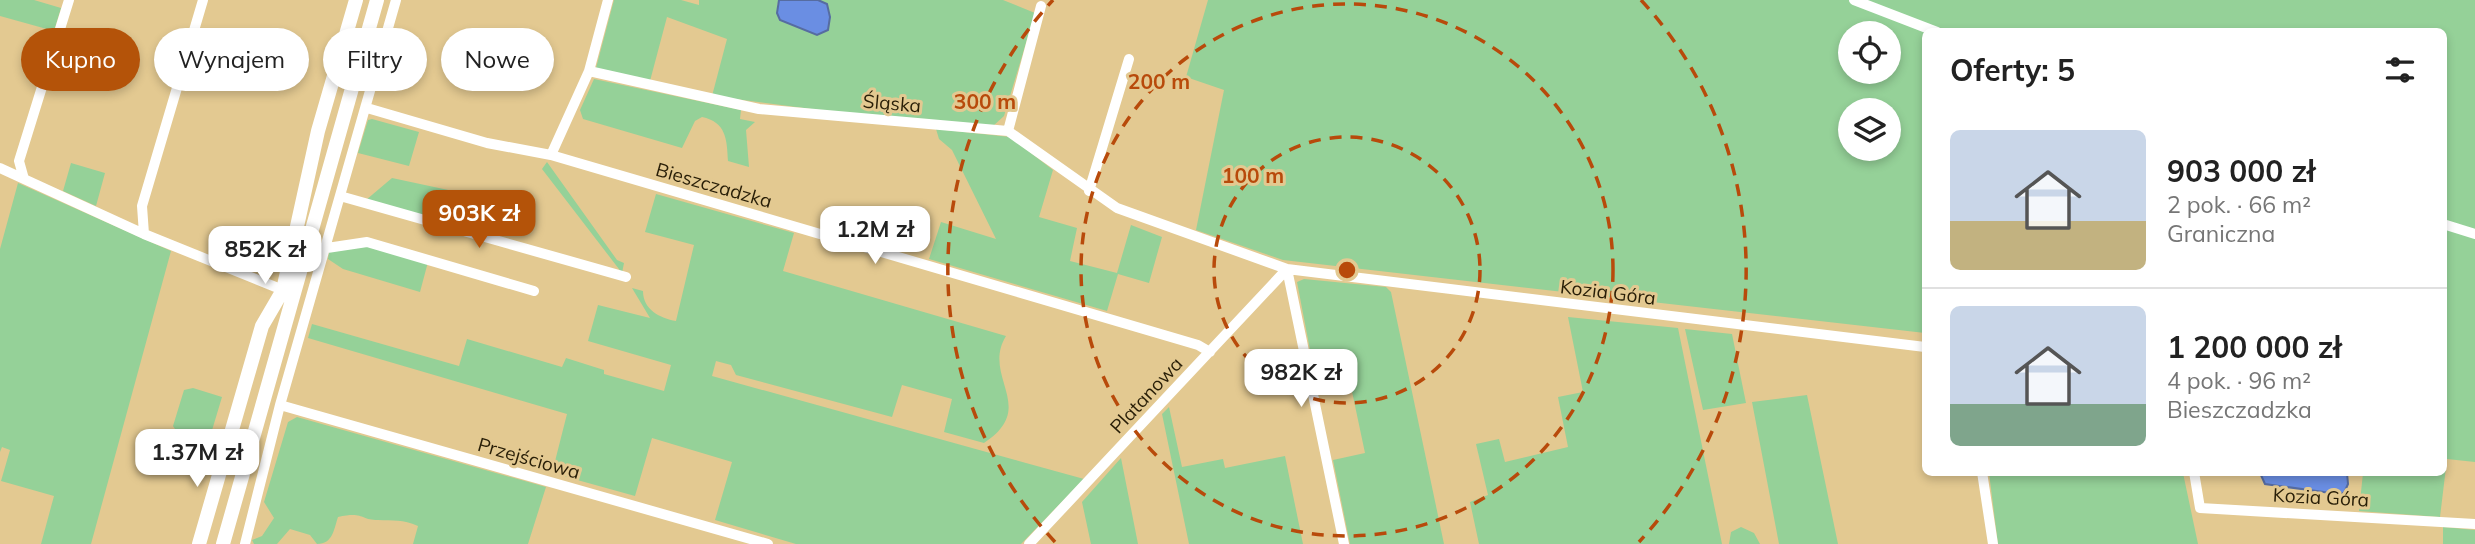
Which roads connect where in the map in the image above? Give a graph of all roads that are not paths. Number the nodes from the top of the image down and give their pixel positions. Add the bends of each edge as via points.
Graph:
1 (69, 0) edge
2 (203, 0) edge
3 (356, 0) edge
4 (377, 0) edge
5 (396, 0) edge
6 (608, 0) edge
7 (1854, 0) edge
8 (1041, 6) dead end
9 (1927, 28) edge
10 (1129, 59) dead end
11 (589, 71) junction
12 (367, 108) junction
13 (1008, 131) junction
14 (551, 155) junction
15 (0, 168) edge
16 (24, 179) junction
17 (1089, 191) junction
18 (340, 196) junction
19 (2447, 225) edge
20 (144, 234) junction
21 (2475, 234) edge
22 (327, 248) junction
23 (1287, 269) junction
24 (626, 277) dead end
25 (284, 290) junction
26 (534, 291) dead end
27 (1922, 347) edge
28 (1210, 352) junction
29 (280, 405) junction
30 (1983, 476) edge
31 (2195, 476) edge
32 (2475, 524) edge
33 (199, 544) edge
34 (223, 544) edge
35 (245, 544) edge
36 (768, 544) edge
37 (1029, 544) edge
38 (1344, 544) edge
39 (1993, 544) edge

1 - 16 street via 19,161
2 - 20 street via 142,206
3 - 25 main road via 318,131
4 - 34 main road
5 - 12 street
6 - 11 street
7 - 9 street
8 - 13 street
10 - 17 street
11 - 13 street, Śląska via 758,109
11 - 14 street
12 - 14 street, Bieszczadzka via 487,143
12 - 18 street
13 - 17 street, Śląska
14 - 28 street, Bieszczadzka
15 - 16 street
16 - 20 street
17 - 23 street, Śląska via 1124,212
18 - 22 street
18 - 24 street
19 - 21 street
20 - 25 street
22 - 26 street via 368,242
22 - 29 street
23 - 27 street, Kozia Góra
23 - 28 street, Platanowa
23 - 38 street
25 - 33 main road via 262,326
28 - 37 street, Platanowa
29 - 35 street
29 - 36 street, Przejściowa
30 - 39 street
31 - 32 street, Kozia Góra via 2200,508

